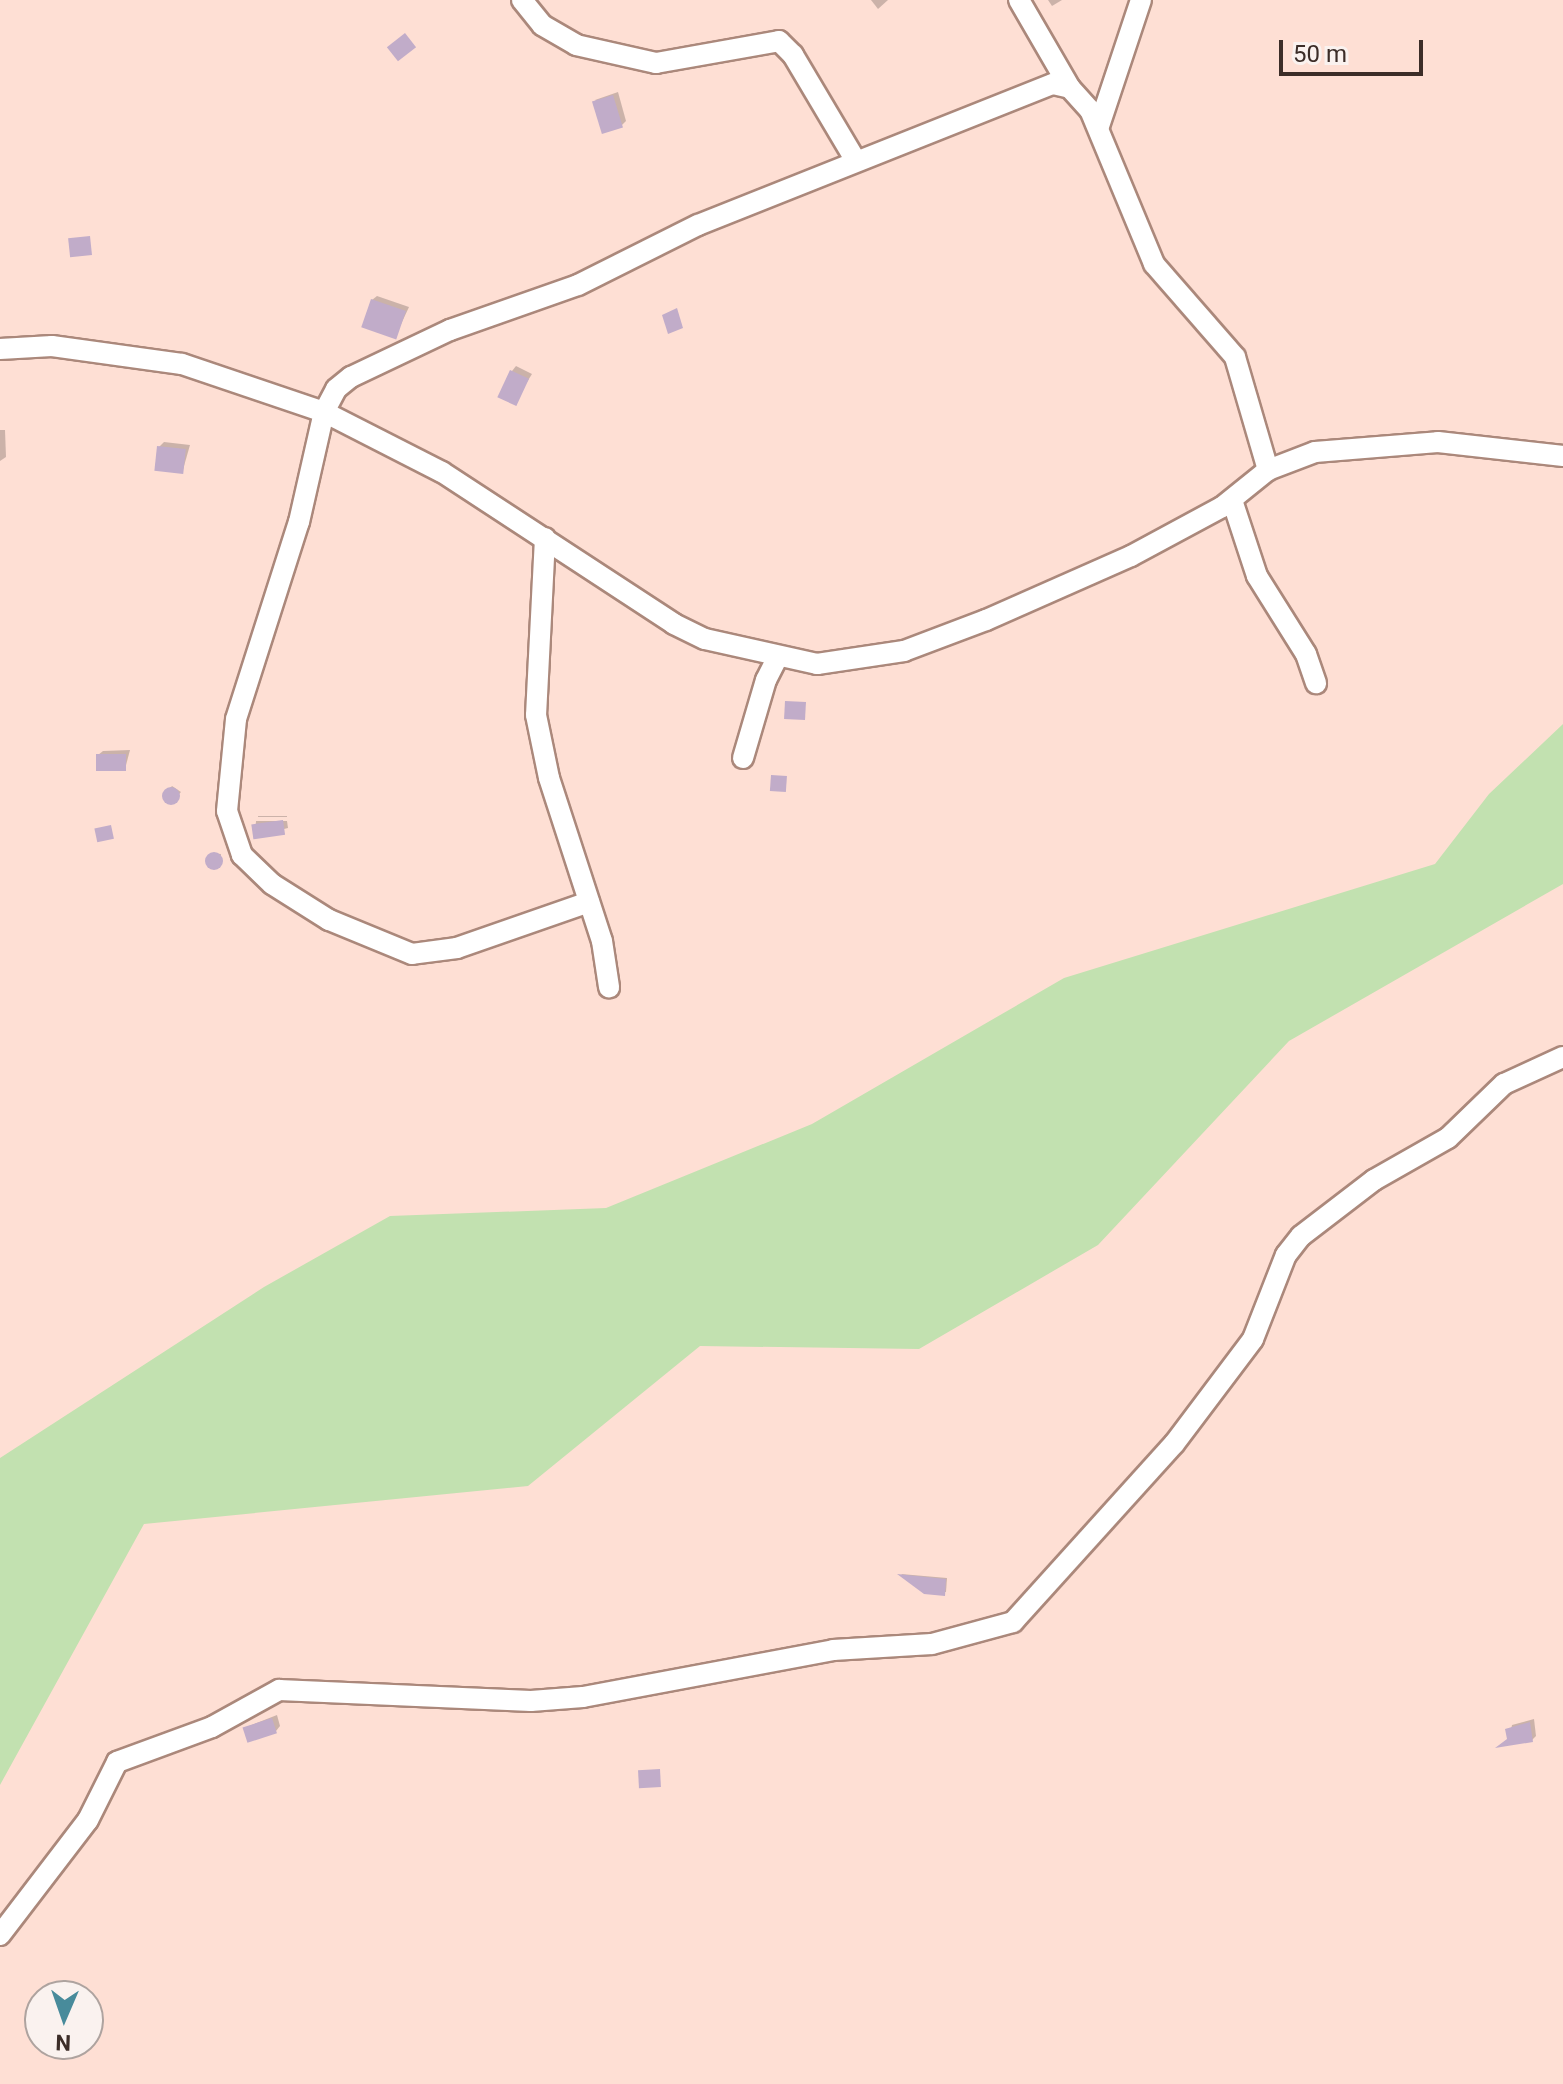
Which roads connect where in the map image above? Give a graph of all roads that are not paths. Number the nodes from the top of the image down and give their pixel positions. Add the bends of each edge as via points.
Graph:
1 (522, 0) edge
2 (1019, 0) edge
3 (1141, 0) edge
4 (1070, 88) junction
5 (1099, 126) junction
6 (856, 161) junction
7 (0, 349) edge
8 (324, 412) junction
9 (1563, 456) edge
10 (1268, 470) junction
11 (1232, 500) junction
12 (545, 538) junction
13 (777, 658) junction
14 (1316, 683) dead end
15 (743, 758) dead end
16 (589, 902) junction
17 (609, 987) dead end
18 (1563, 1057) edge
19 (0, 1935) edge

1 - 6 street via 542,25 576,45 644,61 678,61 779,41 793,55
2 - 4 street
3 - 5 street
4 - 5 street
4 - 6 street via 1053,84 1029,91
5 - 10 street via 1154,264 1235,357
6 - 8 street via 698,225 578,285 373,363 336,389
7 - 8 street via 52,346 182,364
8 - 12 street via 442,472
8 - 16 street via 299,522 244,685 230,750 227,811 242,855 272,884 329,920 412,954 457,948
9 - 10 street via 1490,444 1356,445 1315,452
10 - 11 street
11 - 13 street via 1065,586 904,651 817,664
11 - 14 street via 1257,576 1295,635
12 - 13 street via 674,624 705,639
12 - 16 street via 536,715 549,778
13 - 15 street
16 - 17 street
18 - 19 street via 1504,1084 1448,1138 1374,1180 1301,1236 1286,1255 1253,1339 1174,1444 1013,1622 932,1644 833,1650 583,1697 531,1701 279,1690 212,1727 117,1762 88,1820

